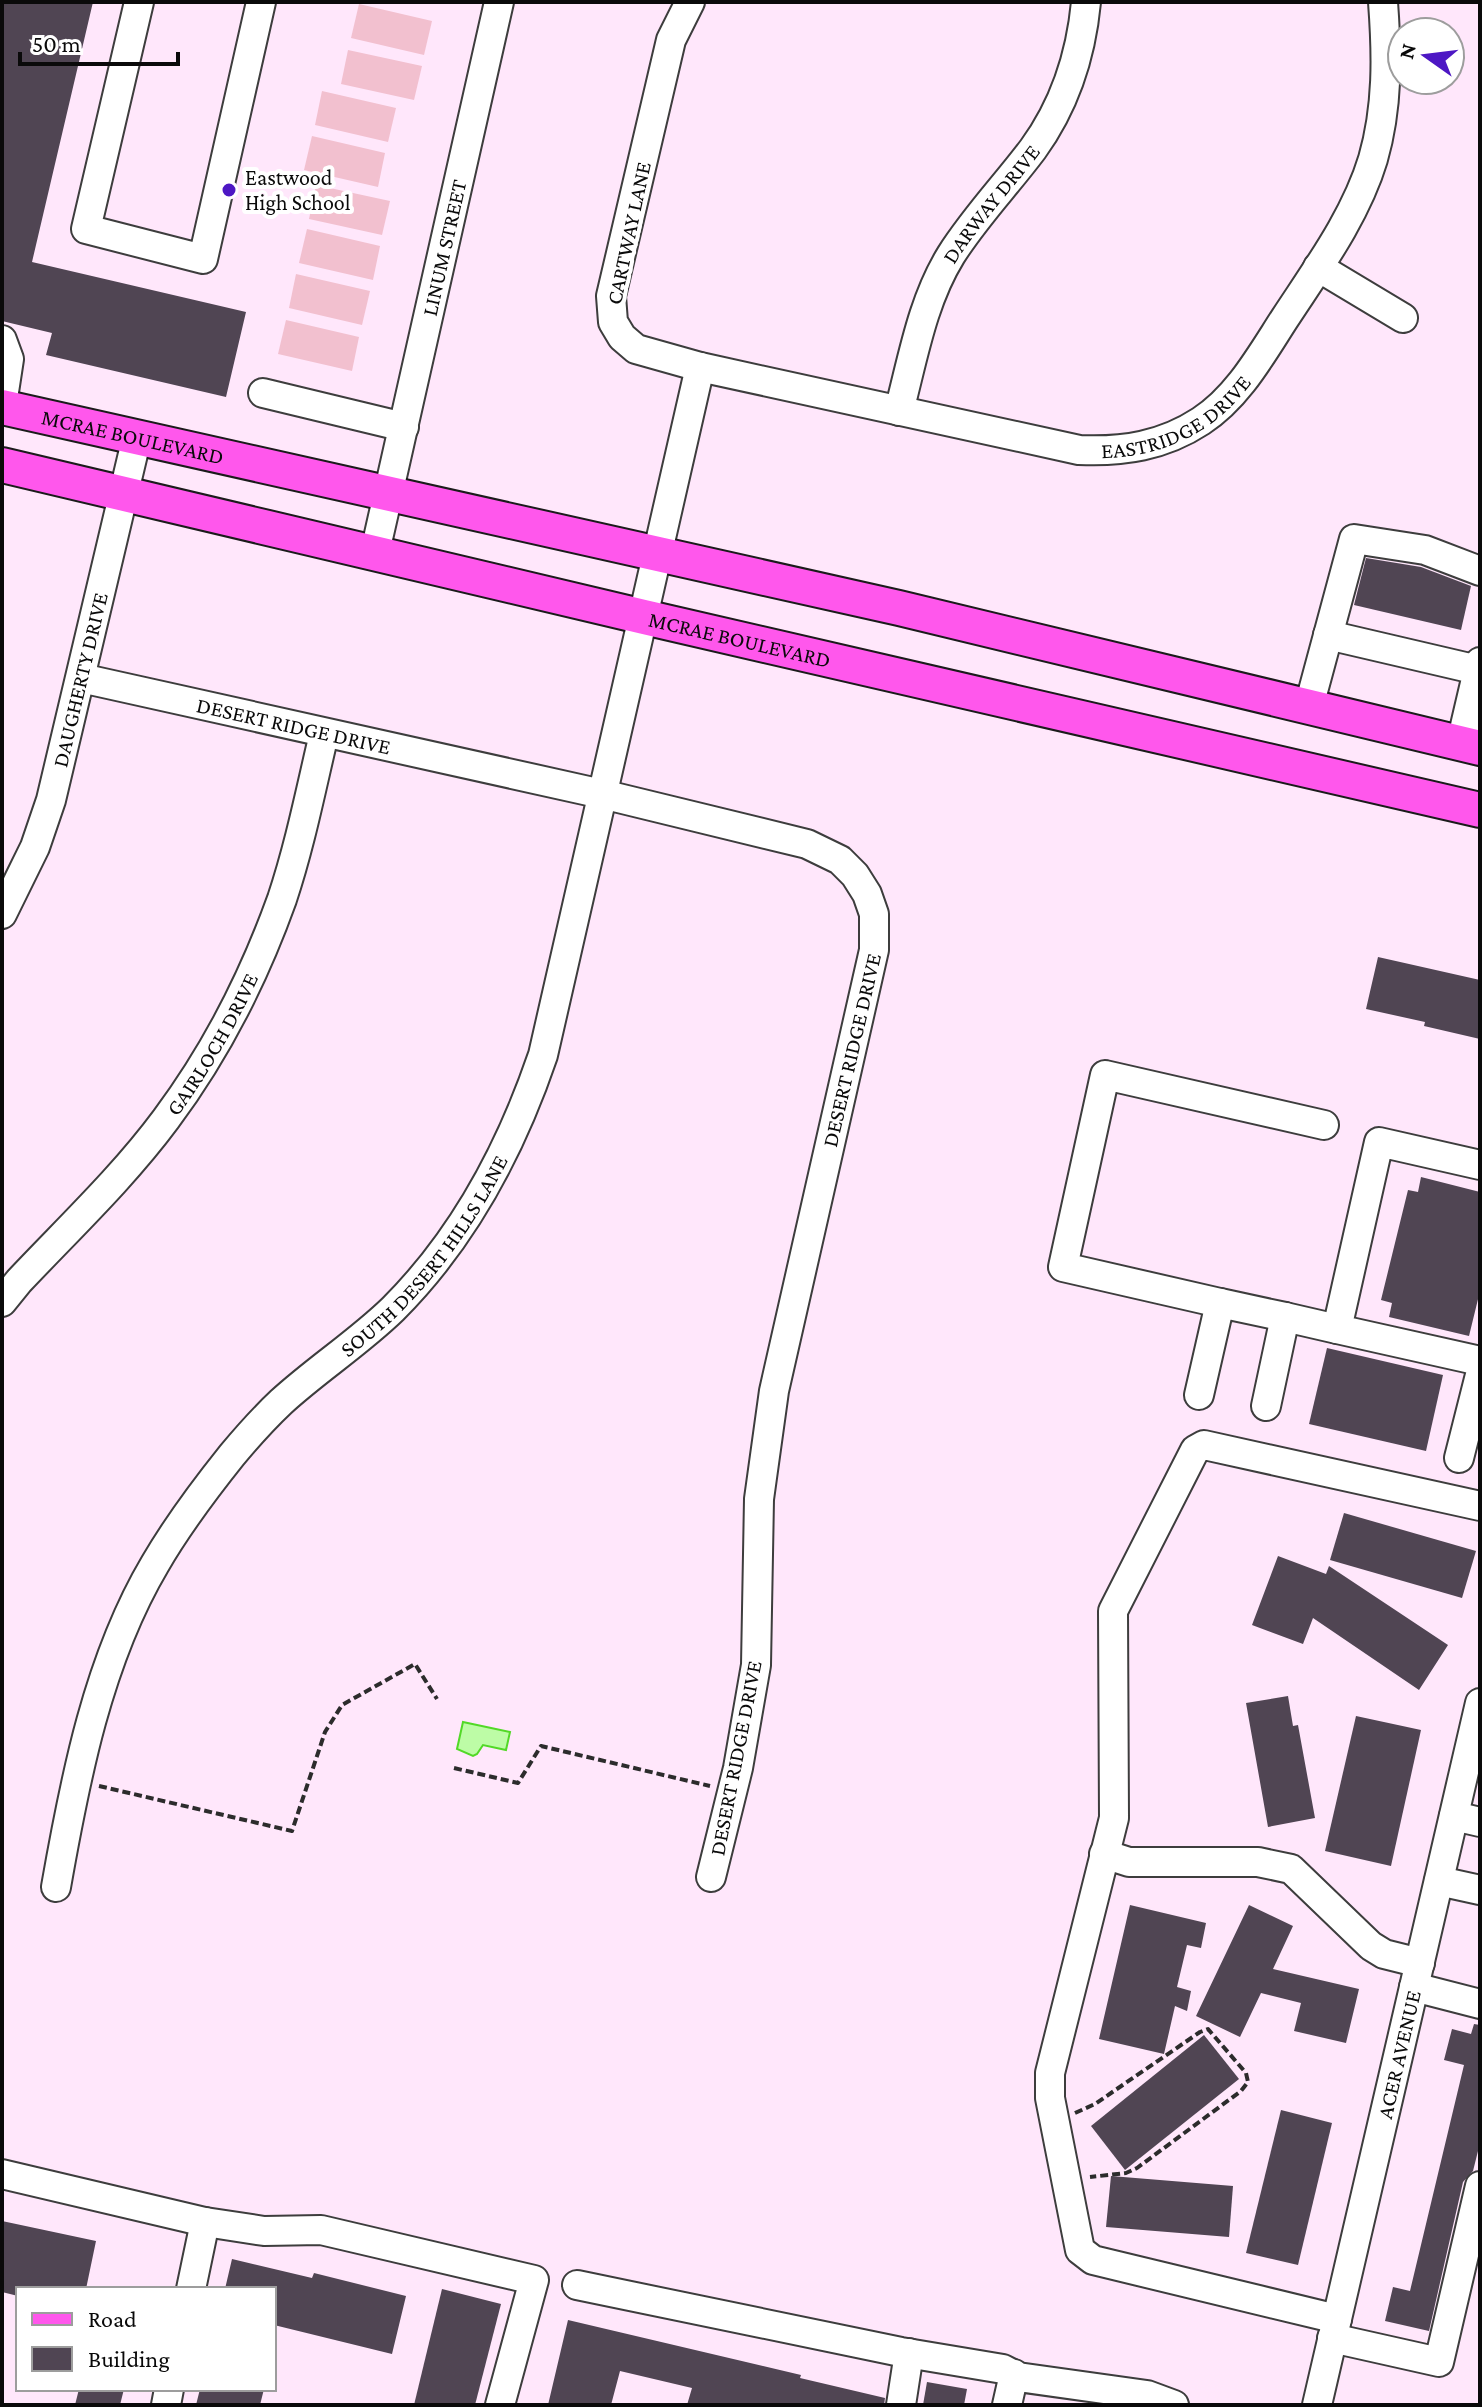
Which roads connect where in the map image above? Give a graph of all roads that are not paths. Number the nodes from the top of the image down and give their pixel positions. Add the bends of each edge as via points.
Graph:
1 (139, 2) edge
2 (261, 2) edge
3 (690, 2) edge
4 (1086, 2) edge
5 (1383, 2) edge
6 (491, 4) edge
7 (1318, 267) junction
8 (1403, 318) dead end
9 (2, 340) edge
10 (700, 367) junction
11 (263, 393) dead end
12 (2, 406) edge
13 (899, 411) junction
14 (404, 427) junction
15 (137, 437) junction
16 (2, 465) edge
17 (123, 493) junction
18 (389, 493) junction
19 (375, 552) junction
20 (658, 554) junction
21 (1480, 571) edge
22 (644, 617) junction
23 (1328, 635) junction
24 (1479, 666) edge
25 (81, 678) junction
26 (1309, 706) junction
27 (324, 734) junction
28 (1471, 746) edge
29 (602, 794) junction
30 (1480, 810) edge
31 (2, 914) edge
32 (1324, 1125) dead end
33 (1480, 1165) edge
34 (2, 1302) edge
35 (1220, 1303) junction
36 (1285, 1317) junction
37 (1337, 1329) junction
38 (1480, 1361) edge
39 (1480, 1375) edge
40 (1199, 1395) dead end
41 (1266, 1406) dead end
42 (1474, 1423) edge
43 (1459, 1458) dead end
44 (1480, 1506) edge
45 (1480, 1703) edge
46 (1475, 1746) edge
47 (1467, 1819) edge
48 (1104, 1854) junction
49 (711, 1877) dead end
50 (1439, 1881) junction
51 (56, 1887) dead end
52 (1480, 1890) edge
53 (1417, 1975) junction
54 (1480, 2004) edge
55 (2, 2174) edge
56 (1480, 2186) edge
57 (205, 2222) junction
58 (577, 2285) dead end
59 (191, 2287) edge
60 (1335, 2328) junction
61 (909, 2353) junction
62 (1014, 2374) junction
63 (1166, 2404) edge
64 (500, 2405) edge
65 (901, 2405) edge
66 (1007, 2405) edge
67 (1317, 2405) edge

1 - 2 street via 86,229 203,259
3 - 10 street, CARTWAY LANE via 671,40 610,306 622,337 636,349
4 - 13 street, DARWAY DRIVE via 1072,75 1048,127 968,231 936,285
5 - 7 street, EASTRIDGE DRIVE via 1385,96 1373,159
6 - 14 street, LINUM STREET
7 - 8 street
7 - 13 street, EASTRIDGE DRIVE via 1228,398 1202,421 1143,447 1079,450
9 - 12 street via 9,359
10 - 13 street, EASTRIDGE DRIVE
10 - 20 street
11 - 14 street
12 - 15 main road, MCRAE BOULEVARD
14 - 18 street, LINUM STREET
15 - 17 street, DAUGHERTY DRIVE
15 - 18 main road, MCRAE BOULEVARD
16 - 17 main road, MCRAE BOULEVARD
17 - 19 main road, MCRAE BOULEVARD
17 - 25 street, DAUGHERTY DRIVE
18 - 19 street, LINUM STREET
18 - 20 main road, MCRAE BOULEVARD
19 - 22 main road, MCRAE BOULEVARD
20 - 22 street, SOUTH DESERT HILLS LANE
20 - 26 main road, MCRAE BOULEVARD
21 - 23 street via 1425,550 1354,539
22 - 29 street, SOUTH DESERT HILLS LANE
22 - 30 main road, MCRAE BOULEVARD
23 - 24 street
23 - 26 street
24 - 28 street
25 - 27 street, DESERT RIDGE DRIVE
25 - 31 street, DAUGHERTY DRIVE via 51,800
26 - 28 main road, MCRAE BOULEVARD
27 - 29 street, DESERT RIDGE DRIVE
27 - 34 street, GAIRLOCH DRIVE via 282,898 221,1035 131,1162
29 - 49 street, DESERT RIDGE DRIVE via 821,849 855,875 874,914 874,950 769,1418 759,1499 756,1665
29 - 51 street, SOUTH DESERT HILLS LANE via 543,1055 496,1169 458,1229 394,1308 280,1402 188,1512 154,1566 103,1684
32 - 35 street via 1105,1075 1063,1267
33 - 37 street via 1379,1142
35 - 36 street
35 - 40 street
36 - 37 street
36 - 41 street
37 - 38 street
39 - 42 street
42 - 43 street
44 - 48 street via 1215,1447 1195,1450 1113,1611 1114,1818
45 - 46 street, ACER AVENUE
46 - 47 street, ACER AVENUE
47 - 50 street, ACER AVENUE
48 - 53 street via 1129,1862 1258,1862 1291,1869 1371,1946
48 - 60 street via 1050,2073 1050,2098 1080,2250 1093,2260
50 - 52 street
50 - 53 street, ACER AVENUE
53 - 54 street
53 - 60 street, ACER AVENUE
55 - 57 street
56 - 60 street via 1439,2362
57 - 59 street
57 - 64 street via 264,2231 321,2230 534,2280
58 - 61 street
60 - 67 street, ACER AVENUE
61 - 62 street
61 - 65 street
62 - 63 street via 1147,2395
62 - 66 street

